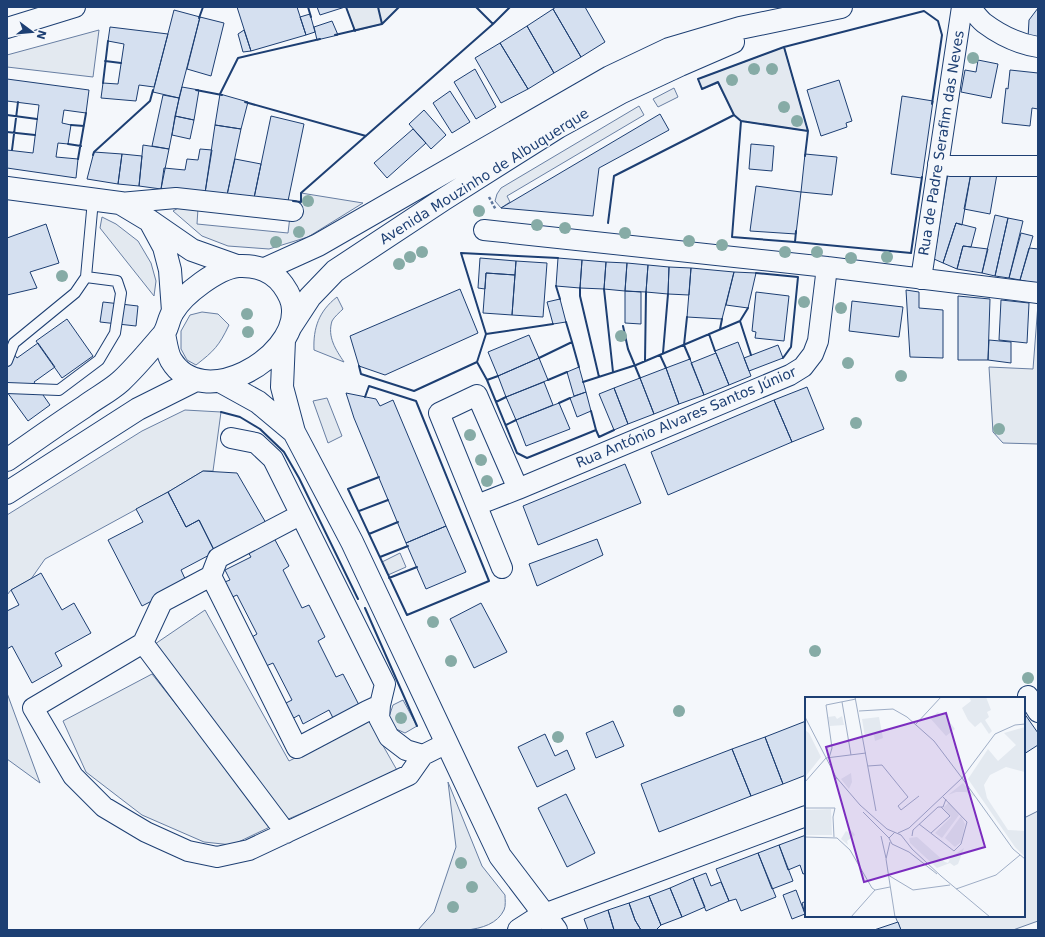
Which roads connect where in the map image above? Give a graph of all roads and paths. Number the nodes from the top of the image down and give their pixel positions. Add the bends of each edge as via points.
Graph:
1 (75, 7) edge
2 (841, 7) edge
3 (962, 7) edge
4 (970, 7) edge
5 (811, 14) junction
6 (7, 28) edge
7 (1038, 47) edge
8 (938, 164) junction
9 (1038, 166) edge
10 (7, 188) edge
11 (93, 200) junction
12 (120, 203) junction
13 (293, 211) dead end
14 (150, 222) junction
15 (484, 230) dead end
16 (237, 266) junction
17 (827, 267) junction
18 (265, 269) junction
19 (86, 277) junction
20 (921, 279) junction
21 (1038, 293) edge
22 (173, 311) junction
23 (288, 333) junction
24 (164, 334) junction
25 (7, 361) edge
26 (196, 380) junction
27 (220, 381) junction
28 (7, 388) edge
29 (294, 432) junction
30 (231, 438) dead end
31 (7, 460) edge
32 (518, 489) junction
33 (7, 493) edge
34 (477, 505) junction
35 (300, 515) junction
36 (502, 568) dead end
37 (212, 576) junction
38 (142, 643) junction
39 (380, 705) junction
40 (447, 743) junction
41 (423, 755) junction
42 (805, 816) edge
43 (286, 833) junction
44 (550, 922) edge
45 (519, 930) edge

1 - 6 street
2 - 5 main road, Avenida Mouzinho de Albuquerque
3 - 8 street, Rua de Padre Serafim das Neves
4 - 7 street via 983,23 1026,45
5 - 18 main road, Avenida Mouzinho de Albuquerque via 740,28 670,49 596,85 318,245
5 - 23 main road, Avenida Mouzinho de Albuquerque via 680,65 620,93 558,127 335,271 310,297
8 - 9 street
8 - 20 street, Rua de Padre Serafim das Neves
10 - 11 main road
11 - 12 main road
11 - 19 lane
12 - 13 street via 176,198
12 - 14 main road
14 - 16 main road via 192,250
14 - 22 main road via 164,247 170,270
15 - 17 street
16 - 18 main road
16 - 22 main road via 213,276 182,299
17 - 20 street
17 - 32 street, Rua António Alvares Santos Júnior via 818,341 813,354 790,375
18 - 23 main road via 278,278 289,294 293,309
19 - 25 lane via 75,293 14,343
19 - 28 lane via 117,281 121,293 115,333 99,360 58,390
20 - 21 street
22 - 24 main road
23 - 27 main road via 260,363 239,375
23 - 29 main road via 282,387
24 - 26 main road via 172,360 181,371
24 - 31 main road via 120,381
26 - 27 main road
26 - 33 main road via 138,409
27 - 29 main road via 258,402
29 - 40 main road via 352,542
30 - 35 street via 256,443 273,459
32 - 34 street, Rua António Alvares Santos Júnior
32 - 34 street via 477,395 439,413
34 - 36 street
35 - 37 street via 218,558
35 - 39 street via 385,684
37 - 38 street via 162,602
37 - 39 street via 297,748
38 - 43 street
38 - 43 street via 33,708 73,776 104,807 146,832 188,851 218,857 249,850
39 - 41 street via 380,718 389,737 406,750
40 - 41 street
40 - 44 main road via 500,856
41 - 43 street via 409,775
42 - 44 street
44 - 45 main road

